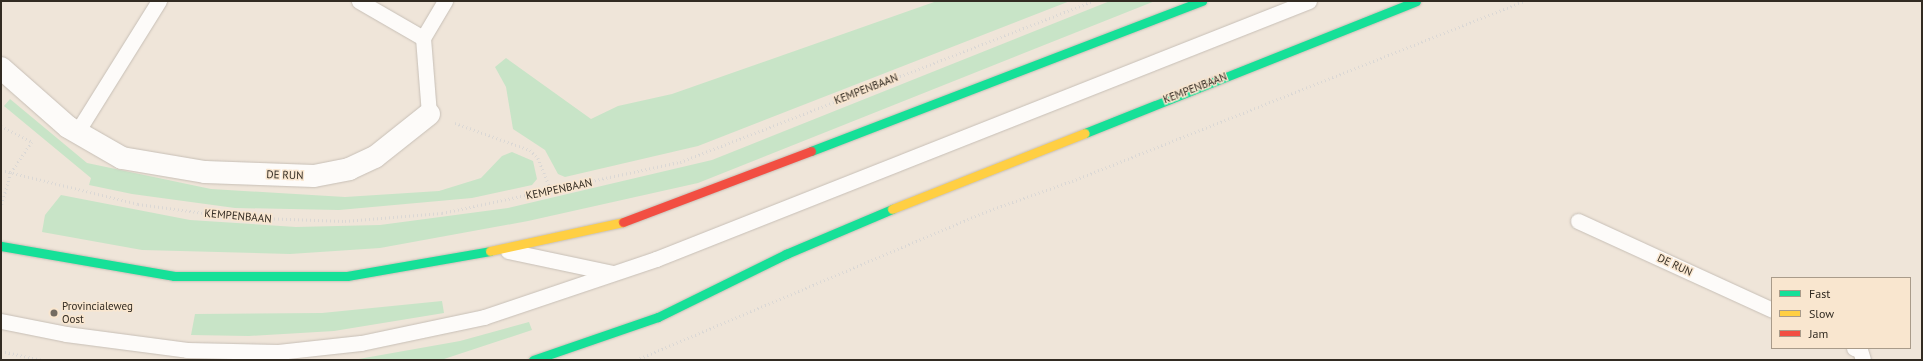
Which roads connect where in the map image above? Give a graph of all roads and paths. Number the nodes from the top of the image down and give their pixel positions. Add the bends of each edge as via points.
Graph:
1 (159, 1) edge
2 (359, 1) edge
3 (445, 1) edge
4 (1092, 1) edge
5 (1202, 1) edge
6 (1309, 1) edge
7 (1416, 1) edge
8 (1525, 1) edge
9 (423, 38) junction
10 (1, 68) edge
11 (429, 114) junction
12 (1, 126) edge
13 (77, 132) junction
14 (1, 170) edge
15 (11, 173) junction
16 (550, 190) junction
17 (1, 208) edge
18 (1578, 221) dead end
19 (1, 246) edge
20 (501, 249) junction
21 (612, 273) junction
22 (1771, 310) edge
23 (1, 321) edge
24 (1857, 349) edge
25 (1, 351) edge
26 (278, 352) junction
27 (42, 360) edge
28 (255, 360) edge
29 (533, 360) edge
30 (636, 360) edge
31 (1863, 360) edge

1 - 13 lane
2 - 9 lane
3 - 9 lane
4 - 16 path, KEMPENBAAN via 680,162
5 - 20 main road via 652,212 615,225
6 - 21 lane
7 - 29 main road, KEMPENBAAN via 876,216 786,254 658,317
8 - 30 path via 1072,181 982,213
9 - 11 lane
10 - 13 street, DE RUN
11 - 13 street, DE RUN via 375,157 349,169 314,176 205,172 122,158
11 - 16 path via 530,150 538,158
12 - 15 path via 32,142
14 - 15 path, KEMPENBAAN
15 - 16 path, KEMPENBAAN via 138,204 234,217 345,221 442,213
15 - 17 path
18 - 22 lane, DE RUN
19 - 20 main road via 174,276 347,276
20 - 21 lane
21 - 26 lane via 484,317 361,343
23 - 26 lane via 187,350
24 - 31 lane via 1860,350
25 - 27 path
26 - 28 lane

